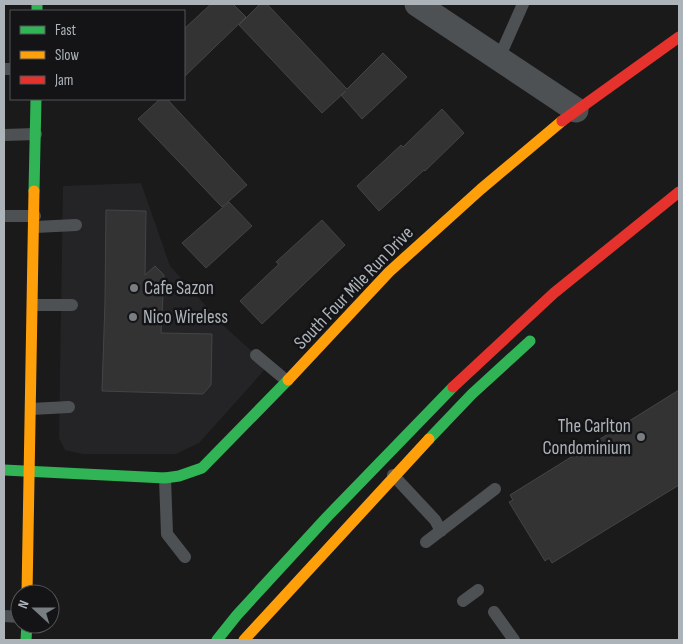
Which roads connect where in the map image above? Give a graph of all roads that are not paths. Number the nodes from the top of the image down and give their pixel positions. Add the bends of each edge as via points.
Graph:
1 (417, 4) edge
2 (523, 4) edge
3 (679, 37) edge
4 (499, 58) junction
5 (36, 100) edge
6 (576, 110) junction
7 (36, 134) junction
8 (4, 135) edge
9 (679, 192) edge
10 (4, 216) edge
11 (35, 222) junction
12 (76, 225) dead end
13 (34, 305) junction
14 (72, 305) dead end
15 (535, 336) dead end
16 (256, 355) dead end
17 (287, 381) junction
18 (69, 406) dead end
19 (31, 408) junction
20 (379, 461) junction
21 (4, 470) edge
22 (30, 472) junction
23 (394, 477) junction
24 (165, 478) junction
25 (495, 489) dead end
26 (441, 531) junction
27 (426, 542) dead end
28 (185, 557) dead end
29 (27, 584) edge
30 (478, 590) dead end
31 (464, 601) dead end
32 (494, 612) dead end
33 (217, 640) edge
34 (244, 640) edge
35 (514, 640) edge

1 - 4 street
2 - 4 lane
3 - 6 main road, South Four Mile Run Drive
4 - 6 street
5 - 7 main road
6 - 17 main road, South Four Mile Run Drive via 389,272
7 - 8 lane
7 - 11 main road
9 - 20 main road via 614,243 505,338
10 - 11 lane
11 - 12 lane
11 - 13 main road
13 - 14 lane
13 - 19 main road
15 - 23 main road via 472,394
16 - 17 lane
17 - 24 main road, South Four Mile Run Drive via 202,468
18 - 19 lane
19 - 22 main road
20 - 23 lane
20 - 33 main road
21 - 22 main road, South Four Mile Run Drive
22 - 24 main road, South Four Mile Run Drive
22 - 29 main road
23 - 26 lane via 436,520
23 - 34 main road
24 - 28 lane via 167,534
25 - 26 lane
26 - 27 lane
30 - 31 lane
32 - 35 lane

